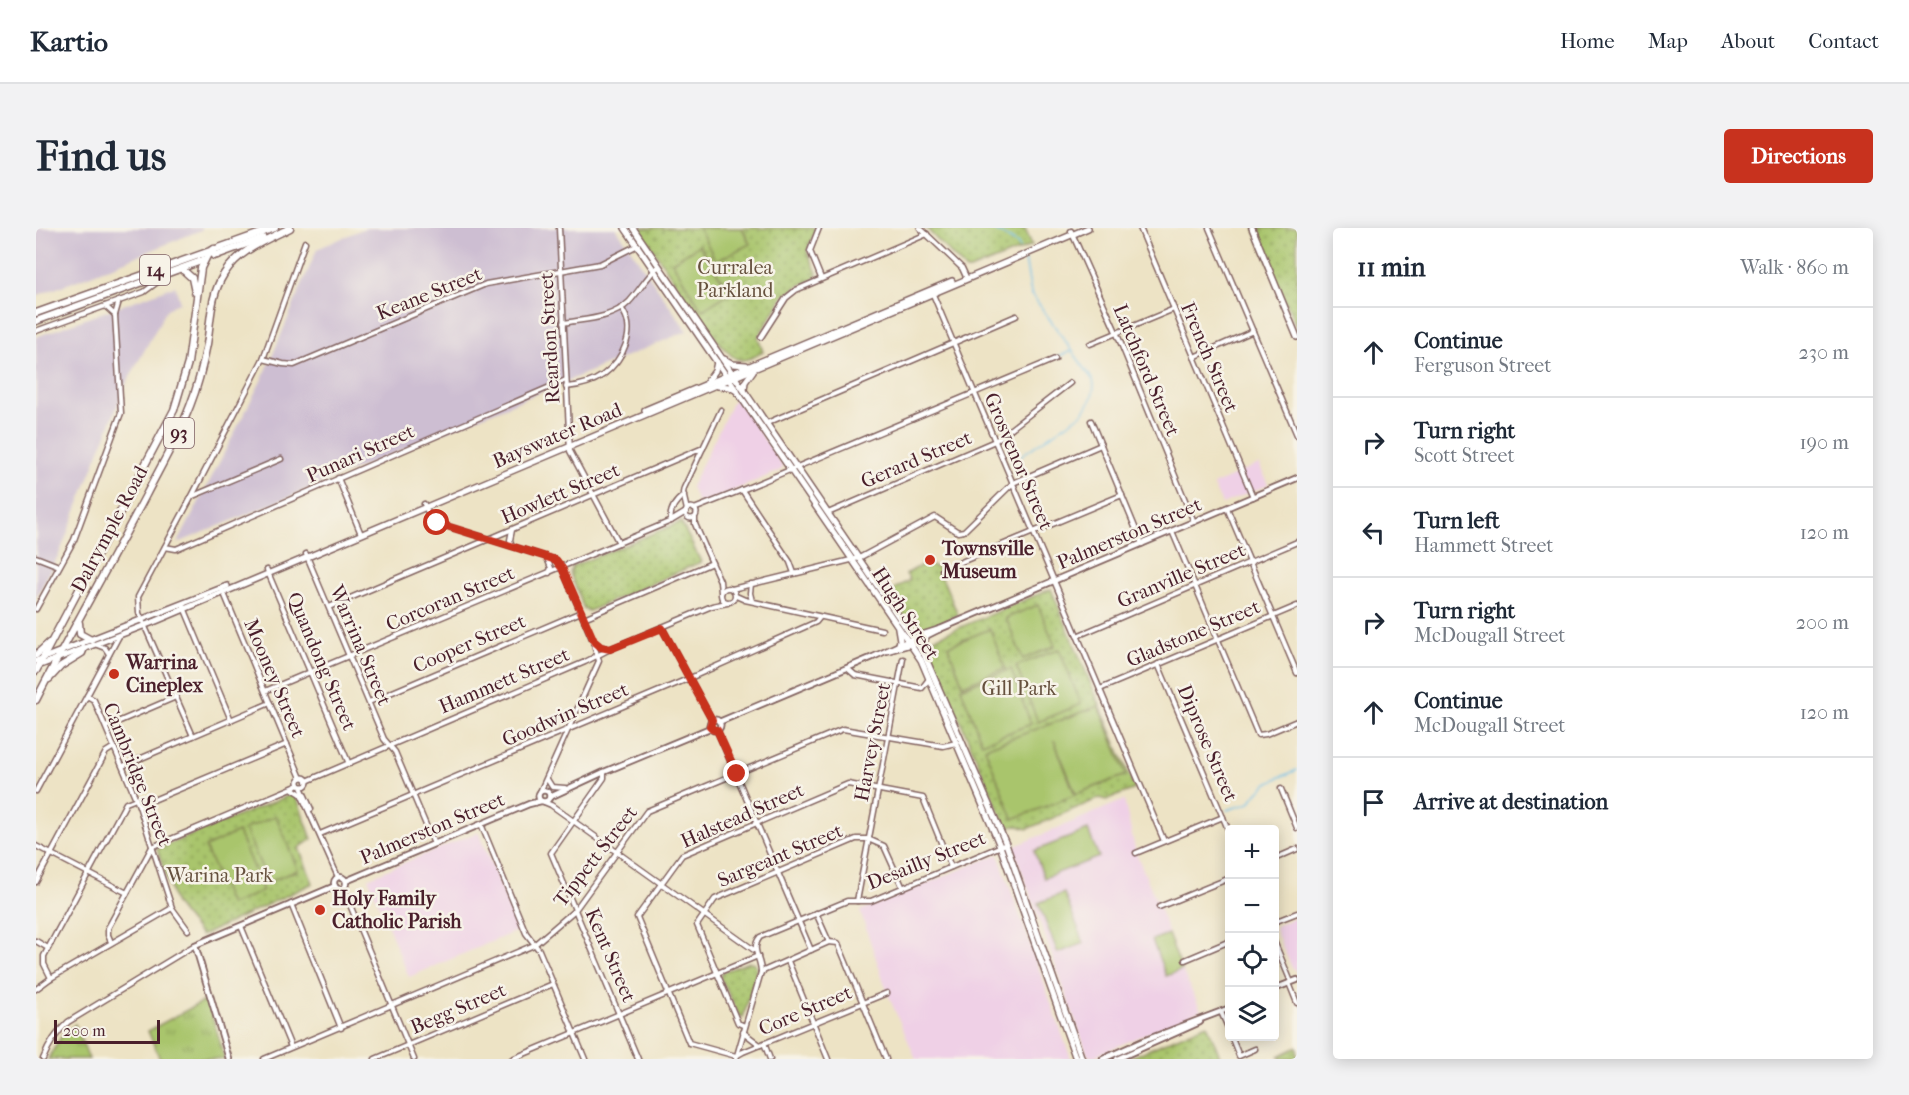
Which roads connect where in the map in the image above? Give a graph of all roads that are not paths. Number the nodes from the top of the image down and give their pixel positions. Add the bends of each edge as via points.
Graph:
1 (268, 228) edge
2 (275, 228) edge
3 (290, 228) edge
4 (559, 228) edge
5 (625, 228) edge
6 (633, 228) edge
7 (819, 228) edge
8 (920, 228) edge
9 (1078, 228) edge
10 (1088, 228) edge
11 (1140, 228) edge
12 (1209, 228) edge
13 (1252, 228) edge
14 (1072, 233) junction
15 (927, 234) junction
16 (254, 235) junction
17 (305, 242) dead end
18 (643, 242) junction
19 (637, 246) junction
20 (215, 252) junction
21 (205, 260) junction
22 (657, 268) junction
23 (182, 269) junction
24 (561, 271) junction
25 (174, 272) junction
26 (967, 277) junction
27 (821, 278) junction
28 (932, 292) junction
29 (119, 301) junction
30 (105, 306) junction
31 (621, 308) junction
32 (1174, 309) junction
33 (36, 313) edge
34 (115, 315) junction
35 (1016, 316) dead end
36 (36, 321) edge
37 (563, 323) junction
38 (194, 326) junction
39 (36, 331) edge
40 (1253, 331) junction
41 (1117, 334) junction
42 (761, 337) dead end
43 (1297, 337) edge
44 (954, 343) junction
45 (1090, 344) dead end
46 (1194, 357) junction
47 (719, 358) junction
48 (1054, 358) dead end
49 (263, 359) junction
50 (753, 367) junction
51 (731, 376) junction
52 (566, 380) junction
53 (1070, 383) dead end
54 (706, 384) junction
55 (715, 386) junction
56 (566, 387) junction
57 (741, 391) junction
58 (974, 392) junction
59 (721, 410) dead end
60 (1091, 421) dead end
61 (767, 423) junction
62 (1297, 435) edge
63 (995, 441) junction
64 (570, 444) junction
65 (1101, 445) junction
66 (703, 448) junction
67 (689, 455) junction
68 (281, 459) dead end
69 (695, 466) junction
70 (794, 468) junction
71 (144, 469) junction
72 (156, 477) junction
73 (338, 478) junction
74 (1297, 478) edge
75 (1013, 483) junction
76 (742, 490) junction
77 (595, 495) junction
78 (1122, 495) junction
79 (192, 496) junction
80 (684, 497) junction
81 (1253, 497) junction
82 (425, 505) junction
83 (701, 507) junction
84 (693, 508) junction
85 (1227, 508) junction
86 (686, 511) junction
87 (828, 513) junction
88 (679, 517) junction
89 (692, 517) junction
90 (670, 521) junction
91 (1194, 522) junction
92 (512, 530) junction
93 (1172, 531) junction
94 (361, 532) junction
95 (1033, 532) junction
96 (474, 534) junction
97 (489, 540) junction
98 (1297, 542) edge
99 (619, 543) junction
100 (1142, 544) junction
101 (475, 546) junction
102 (165, 547) junction
103 (512, 547) junction
104 (306, 555) junction
105 (36, 557) edge
106 (546, 557) junction
107 (852, 558) junction
108 (859, 558) junction
109 (1250, 562) junction
110 (712, 563) junction
111 (59, 567) junction
112 (562, 568) junction
113 (942, 570) dead end
114 (267, 572) junction
115 (548, 573) junction
116 (794, 573) junction
117 (720, 581) junction
118 (1054, 581) junction
119 (751, 583) junction
120 (1195, 585) junction
121 (223, 590) junction
122 (733, 591) junction
123 (721, 595) junction
124 (745, 600) junction
125 (752, 601) junction
126 (729, 602) junction
127 (712, 606) junction
128 (1297, 606) edge
129 (184, 607) junction
130 (329, 607) junction
131 (36, 609) edge
132 (581, 612) junction
133 (1273, 616) junction
134 (820, 617) junction
135 (584, 618) junction
136 (79, 619) junction
137 (144, 623) junction
138 (897, 625) junction
139 (662, 628) junction
140 (940, 629) junction
141 (882, 630) dead end
142 (119, 636) junction
143 (1077, 636) junction
144 (926, 637) junction
145 (54, 638) junction
146 (1217, 639) junction
147 (594, 641) junction
148 (911, 641) junction
149 (94, 642) junction
150 (899, 644) junction
151 (84, 648) junction
152 (610, 649) junction
153 (61, 651) junction
154 (887, 651) junction
155 (109, 654) junction
156 (36, 655) edge
157 (598, 656) junction
158 (50, 657) junction
159 (349, 657) junction
160 (903, 659) dead end
161 (927, 659) junction
162 (585, 662) junction
163 (1158, 664) junction
164 (37, 666) edge
165 (847, 668) junction
166 (595, 670) junction
167 (311, 673) junction
168 (1297, 673) edge
169 (690, 678) junction
170 (929, 679) junction
171 (898, 683) junction
172 (42, 688) junction
173 (1100, 689) junction
174 (265, 691) junction
175 (87, 696) junction
176 (176, 697) junction
177 (36, 700) edge
178 (369, 702) junction
179 (270, 703) junction
180 (231, 720) junction
181 (712, 720) junction
182 (1297, 721) edge
183 (720, 722) junction
184 (106, 727) junction
185 (570, 728) junction
186 (711, 728) junction
187 (717, 730) junction
188 (193, 736) junction
189 (889, 738) junction
190 (959, 741) junction
191 (287, 744) junction
192 (390, 746) junction
193 (114, 747) junction
194 (349, 764) junction
195 (123, 766) junction
196 (604, 772) junction
197 (737, 774) junction
198 (547, 779) junction
199 (303, 785) junction
200 (565, 788) junction
201 (290, 789) junction
202 (879, 789) junction
203 (1281, 789) dead end
204 (36, 792) edge
205 (413, 794) junction
206 (544, 796) junction
207 (136, 799) junction
208 (139, 806) junction
209 (1222, 818) junction
210 (314, 821) junction
211 (574, 821) junction
212 (757, 822) junction
213 (481, 824) junction
214 (1226, 825) edge
215 (1297, 828) edge
216 (320, 834) junction
217 (868, 839) junction
218 (1164, 842) junction
219 (434, 844) junction
220 (1003, 845) junction
221 (36, 846) edge
222 (152, 847) junction
223 (1297, 849) edge
224 (617, 852) junction
225 (51, 854) junction
226 (1136, 854) dead end
227 (1279, 857) edge
228 (951, 867) junction
229 (778, 872) junction
230 (89, 873) junction
231 (338, 877) junction
232 (1228, 879) edge
233 (346, 881) junction
234 (36, 882) edge
235 (660, 883) junction
236 (335, 886) junction
237 (343, 888) junction
238 (903, 888) junction
239 (127, 893) junction
240 (857, 901) junction
241 (291, 904) junction
242 (1159, 907) dead end
243 (172, 908) junction
244 (575, 910) junction
245 (816, 913) junction
246 (1297, 913) edge
247 (704, 914) junction
248 (1279, 920) edge
249 (798, 921) junction
250 (240, 926) junction
251 (188, 930) dead end
252 (36, 941) edge
253 (111, 942) junction
254 (829, 942) junction
255 (1225, 943) edge
256 (195, 945) junction
257 (534, 945) junction
258 (48, 948) junction
259 (811, 950) junction
260 (755, 951) junction
261 (1279, 951) edge
262 (758, 956) junction
263 (1185, 960) dead end
264 (788, 961) junction
265 (761, 972) junction
266 (717, 973) junction
267 (51, 978) junction
268 (1292, 982) edge
269 (553, 984) junction
270 (36, 989) edge
271 (887, 993) dead end
272 (668, 994) junction
273 (862, 1002) junction
274 (1297, 1003) edge
275 (391, 1005) junction
276 (1225, 1010) edge
277 (1221, 1012) junction
278 (620, 1014) junction
279 (1225, 1021) edge
280 (814, 1023) junction
281 (745, 1026) junction
282 (341, 1028) junction
283 (743, 1032) junction
284 (574, 1033) junction
285 (1233, 1041) edge
286 (762, 1044) junction
287 (408, 1046) junction
288 (291, 1047) junction
289 (1256, 1049) dead end
290 (736, 1058) edge
291 (43, 1059) edge
292 (229, 1059) edge
293 (264, 1059) edge
294 (375, 1059) edge
295 (414, 1059) edge
296 (512, 1059) edge
297 (585, 1059) edge
298 (638, 1059) edge
299 (770, 1059) edge
300 (828, 1059) edge
301 (886, 1059) edge
302 (1076, 1059) edge
303 (1082, 1059) edge
304 (1103, 1059) edge
305 (1117, 1059) edge

1 - 16 main road
2 - 16 main road, 14
3 - 20 main road, 14
3 - 72 main road, Dalrymple Road / 93 via 245,252 219,282 190,405
4 - 24 street, Reardon Street
5 - 19 main road, Hugh Street
6 - 18 main road, Hugh Street
7 - 27 street via 810,251
8 - 15 street
9 - 14 main road, Bayswater Road
10 - 14 main road, Bayswater Road
11 - 32 street, French Street
12 - 40 street
13 - 43 main road
14 - 26 main road, Bayswater Road
14 - 41 street, Latchford Street
15 - 26 street
15 - 27 street
16 - 20 main road, 14
17 - 49 street
18 - 19 street, Keane Street
18 - 22 main road, Hugh Street
19 - 22 main road, Hugh Street
19 - 24 street, Keane Street via 600,264
20 - 21 main road, Dalrymple Road / 93
20 - 33 main road, 14
21 - 23 main road, 14
21 - 38 main road, Dalrymple Road / 93
22 - 31 street
22 - 47 main road, Hugh Street
23 - 25 main road, 14
23 - 38 main road via 191,275 195,285
24 - 37 street, Reardon Street
24 - 49 street, Keane Street via 486,284 294,365
25 - 29 street via 149,290
25 - 36 main road, 14
26 - 28 main road, Bayswater Road
27 - 42 street via 786,298
28 - 44 street, Grosvenor Street
28 - 50 main road, Bayswater Road
29 - 30 street
29 - 34 street
30 - 34 street
30 - 39 street
31 - 37 street via 604,316
31 - 56 street via 627,318 628,340 619,358 603,376 580,386
32 - 41 street
32 - 46 street, French Street
34 - 111 street via 121,414 74,540
35 - 44 street
37 - 52 street, Reardon Street
38 - 71 main road, Dalrymple Road / 93 via 182,387
40 - 46 street
40 - 62 street
41 - 45 street
41 - 91 street, Latchford Street
44 - 58 street, Grosvenor Street
44 - 61 street
46 - 81 street, French Street
47 - 50 main road
47 - 51 main road, Hugh Street
47 - 54 main road
48 - 58 street
49 - 79 street
50 - 51 main road, Bayswater Road
50 - 57 main road
51 - 54 main road, Bayswater Road
51 - 55 main road, Bayswater Road
51 - 57 main road, Hugh Street
52 - 56 street, Reardon Street
52 - 73 street, Punari Street
53 - 63 street, Gerard Street
54 - 64 main road, Bayswater Road
55 - 57 main road
55 - 64 main road, Bayswater Road
56 - 64 street, Reardon Street
57 - 61 main road, Hugh Street
57 - 70 main road, Hugh Street
58 - 63 street, Grosvenor Street
58 - 70 street
59 - 66 street
60 - 65 street
61 - 70 main road, Hugh Street
63 - 75 street, Grosvenor Street
63 - 87 street, Gerard Street
64 - 77 street, Reardon Street via 570,451
64 - 82 main road, Bayswater Road
65 - 75 street
65 - 78 street
66 - 67 street, Howlett Street
66 - 69 street
67 - 69 street
67 - 77 street, Howlett Street
68 - 79 street
69 - 80 street via 684,488
70 - 76 street
70 - 87 main road, Hugh Street
70 - 107 main road, Hugh Street
71 - 72 main road
71 - 145 main road, Dalrymple Road / 93
72 - 136 main road, Dalrymple Road / 93
73 - 94 street
73 - 102 street, Punari Street via 176,549
74 - 81 street, Palmerston Street
75 - 95 street, Grosvenor Street
75 - 108 street via 961,532 935,517
76 - 83 street
76 - 116 street
77 - 92 street, Howlett Street
77 - 99 street, Reardon Street
78 - 95 street
78 - 100 street
79 - 102 street
80 - 84 street
80 - 86 street
80 - 90 street via 677,501
81 - 85 street, Palmerston Street
82 - 94 main road, Bayswater Road
82 - 96 street via 434,522
83 - 84 street
83 - 89 street
84 - 86 street, Corcoran Street
84 - 89 street
85 - 91 street, Palmerston Street
85 - 109 street
86 - 88 street, Corcoran Street
86 - 89 street
87 - 108 main road, Hugh Street
88 - 89 street
88 - 90 street, Corcoran Street
89 - 110 street
90 - 99 street, Corcoran Street
91 - 93 street, Palmerston Street
92 - 97 street, Howlett Street
92 - 103 street
93 - 100 street, Palmerston Street
93 - 120 street
94 - 104 main road, Bayswater Road
95 - 113 street
95 - 118 street, Grosvenor Street
96 - 97 street
96 - 101 street
97 - 101 street, Howlett Street
97 - 103 street
98 - 109 street, Granville Street
99 - 112 street, Corcoran Street
100 - 118 street, Palmerston Street
101 - 130 street, Howlett Street
102 - 137 street via 138,594 137,608
103 - 106 street
104 - 114 main road, Bayswater Road
104 - 130 street, Warrina Street
105 - 111 street
106 - 112 street via 556,560
106 - 115 street
107 - 108 street
107 - 116 street
107 - 138 main road, Hugh Street
108 - 148 main road, Hugh Street
109 - 120 street, Granville Street
109 - 133 street
110 - 117 street
110 - 135 street
111 - 131 street
112 - 115 street, Corcoran Street
112 - 132 street
114 - 121 main road, Bayswater Road
114 - 167 street, Quandong Street
115 - 159 street, Corcoran Street
116 - 119 street
117 - 122 street
117 - 123 street
118 - 140 street, Palmerston Street
118 - 143 street, Grosvenor Street
119 - 122 street
119 - 125 street
120 - 143 street, Granville Street
120 - 146 street
121 - 129 main road, Bayswater Road
121 - 174 street, Mooney Street
122 - 123 street, Hammett Street
122 - 124 street
122 - 126 street
123 - 126 street
123 - 127 street, Hammett Street
124 - 125 street
124 - 126 street, Hammett Street
125 - 134 street
126 - 127 street, Hammett Street
127 - 139 street, Hammett Street
128 - 133 street, Gladstone Street
129 - 137 main road, Bayswater Road
129 - 180 street
130 - 159 street, Warrina Street
132 - 135 street
132 - 178 street, Cooper Street
133 - 146 street, Gladstone Street
133 - 168 street
134 - 141 street
134 - 169 street, Goodwin Street
135 - 147 street
136 - 149 main road via 80,634
136 - 153 main road, Dalrymple Road / 93
137 - 142 main road, Bayswater Road
137 - 149 main road, Bayswater Road
137 - 176 street
138 - 148 main road, Hugh Street
138 - 150 main road
139 - 152 street, Hammett Street
139 - 169 street
140 - 144 street, Palmerston Street
140 - 148 street, Palmerston Street
142 - 149 main road, Bayswater Road
142 - 155 street
143 - 173 street, Grosvenor Street
144 - 148 street, Palmerston Street
144 - 161 main road
145 - 156 main road
145 - 158 main road, Dalrymple Road / 93
146 - 163 street, Gladstone Street
146 - 182 street via 1259,736
147 - 152 street
147 - 157 street
148 - 150 street, Palmerston Street
148 - 154 street, Palmerston Street
148 - 161 main road, Hugh Street
148 - 170 main road, Hugh Street
149 - 151 main road, Bayswater Road
149 - 153 main road, Bayswater Road
149 - 155 street
150 - 154 street, Palmerston Street
151 - 158 main road, Bayswater Road
151 - 172 main road
152 - 157 street, Hammett Street
153 - 158 main road, Dalrymple Road / 93
154 - 165 street, Palmerston Street
155 - 175 street
157 - 162 street, Hammett Street
157 - 166 street
158 - 164 main road, Dalrymple Road / 93
158 - 164 main road, Bayswater Road
158 - 172 main road, Dalrymple Road / 93
159 - 167 street, Corcoran Street
159 - 178 street, Warrina Street
160 - 171 street, Harvey Street
161 - 190 main road, Hugh Street
162 - 166 street
162 - 192 street, Hammett Street
163 - 173 street, Gladstone Street
163 - 209 street, Diprose Street
165 - 171 street via 855,675
165 - 183 street, Palmerston Street
166 - 185 street
167 - 174 street, Corcoran Street
167 - 194 street, Quandong Street
169 - 181 street
169 - 185 street, Goodwin Street
170 - 171 street via 922,688
170 - 190 main road, Hugh Street
171 - 189 street, Harvey Street
172 - 177 main road, Dalrymple Road / 93
173 - 218 street, Grosvenor Street
174 - 179 street, Mooney Street
175 - 184 street, Cambridge Street via 94,700
175 - 204 street
176 - 184 street
176 - 188 street
178 - 192 street, Warrina Street
179 - 180 street
179 - 191 street, Mooney Street
180 - 188 street
181 - 183 street
181 - 186 street
183 - 187 street
184 - 193 street, Cambridge Street
185 - 198 street
185 - 205 street, Goodwin Street
186 - 187 street
186 - 196 street, Palmerston Street
187 - 197 street
188 - 195 street
189 - 190 street, Tippett Street via 943,746
189 - 197 street, Tippett Street via 843,729
189 - 202 street, Harvey Street
190 - 220 main road, Hugh Street
191 - 199 street, Mooney Street
191 - 208 street
192 - 194 street, Hammett Street
192 - 205 street, Warrina Street
193 - 195 street, Cambridge Street
193 - 225 street via 106,752
194 - 199 street, Hammett Street
195 - 207 street, Cambridge Street
196 - 200 street, Palmerston Street
196 - 211 street, Kent Street via 604,778
197 - 212 street
197 - 224 street, Tippett Street via 647,811
198 - 200 street via 552,787
198 - 206 street
199 - 201 street, Hammett Street
199 - 210 street
200 - 206 street, Palmerston Street
201 - 210 street via 301,794
201 - 222 street, Hammett Street
202 - 212 street, Halstead Street via 848,784
202 - 217 street, Harvey Street
202 - 228 street, Halstead Street via 923,798
203 - 215 street
205 - 216 street, Goodwin Street
205 - 219 street, Warrina Street
206 - 211 street
206 - 213 street, Palmerston Street
207 - 208 street, Cambridge Street
207 - 230 street via 126,802
208 - 222 street, Cambridge Street
209 - 214 street, Diprose Street
209 - 218 street
210 - 216 street
211 - 224 street
211 - 244 street, Kent Street via 551,853
212 - 229 street
212 - 235 street, Halstead Street via 682,855
213 - 219 street, Palmerston Street
213 - 257 street
216 - 231 street
217 - 229 street, Sargeant Street via 856,839
217 - 238 street, Sargeant Street via 884,846
217 - 240 street, Harvey Street
218 - 226 street
219 - 233 street, Palmerston Street
220 - 228 street, Desailly Street
220 - 302 main road, Hugh Street
220 - 303 main road, Hugh Street
221 - 225 street
222 - 239 street
222 - 243 street, Cambridge Street
223 - 227 street
224 - 235 street
224 - 244 street, Tippett Street
225 - 230 street
225 - 234 street
228 - 238 street, Desailly Street
229 - 247 street, Sargeant Street via 715,899
229 - 249 street
230 - 239 street
230 - 258 street
231 - 233 street
231 - 236 street
232 - 242 street
233 - 237 street
235 - 247 street
235 - 272 street, Halstead Street via 637,917
236 - 237 street
236 - 241 street
237 - 275 street
238 - 240 street, Desailly Street via 871,902
239 - 253 street via 108,928
240 - 245 street, Desailly Street
241 - 250 street
241 - 282 street
243 - 251 street, Cambridge Street
243 - 253 street
244 - 257 street, Tippett Street
244 - 278 street, Kent Street
245 - 249 street, Desailly Street
245 - 254 street
246 - 248 street
247 - 260 street
247 - 266 street via 697,925
249 - 259 street
249 - 260 street, Desailly Street via 760,937
250 - 256 street
250 - 288 street
252 - 258 street
253 - 267 street
254 - 259 street
254 - 273 street via 838,943
255 - 263 street
256 - 291 street via 68,1022 57,1032
256 - 292 street
257 - 269 street
257 - 275 street, Tippett Street
258 - 267 street via 44,964
259 - 264 street
260 - 262 street
261 - 268 street
262 - 265 street
262 - 266 street
264 - 265 street
264 - 280 street
265 - 281 street
266 - 272 street
266 - 281 street via 738,1023
267 - 270 street
268 - 274 street
269 - 284 street
269 - 287 street, Begg Street
271 - 273 street, Core Street
272 - 278 street
272 - 290 street, Halstead Street via 689,1043
273 - 280 street, Core Street
273 - 301 street
275 - 282 street, Tippett Street
275 - 287 street
276 - 277 street
277 - 279 street
277 - 304 street
277 - 305 street
278 - 284 street
278 - 298 street, Kent Street
280 - 286 street, Core Street
280 - 300 street
281 - 283 street
282 - 288 street, Tippett Street
283 - 286 street
283 - 290 street
284 - 296 street
284 - 297 street
285 - 289 street via 1239,1056
286 - 290 street, Core Street
286 - 299 street
287 - 294 street, Begg Street
287 - 295 street
288 - 293 street, Tippett Street

